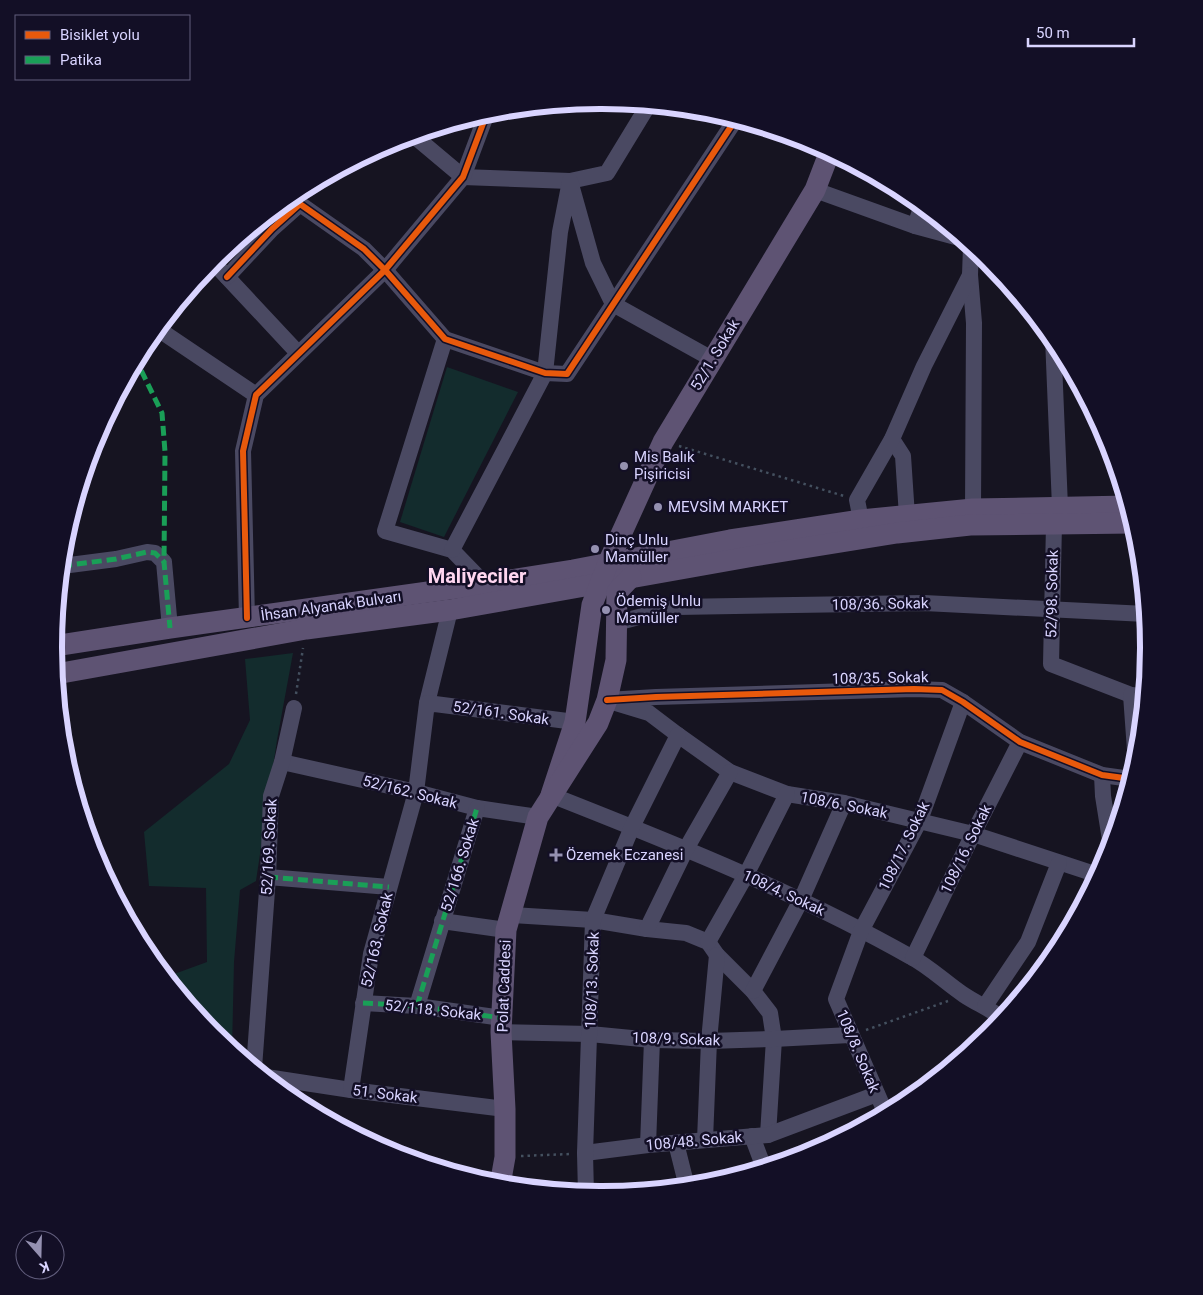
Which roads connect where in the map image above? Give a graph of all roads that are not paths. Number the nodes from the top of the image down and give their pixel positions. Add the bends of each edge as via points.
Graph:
1 (644, 111) edge
2 (484, 122) edge
3 (732, 125) edge
4 (420, 140) edge
5 (827, 159) edge
6 (463, 176) junction
7 (570, 181) junction
8 (815, 190) junction
9 (298, 202) edge
10 (920, 213) edge
11 (267, 225) edge
12 (916, 226) junction
13 (948, 235) edge
14 (971, 255) edge
15 (218, 268) edge
16 (385, 270) junction
17 (970, 274) junction
18 (226, 277) junction
19 (613, 304) junction
20 (164, 333) edge
21 (445, 339) junction
22 (298, 353) junction
23 (1053, 354) edge
24 (712, 359) junction
25 (545, 373) junction
26 (256, 395) junction
27 (892, 439) junction
28 (1122, 507) edge
29 (974, 509) junction
30 (859, 510) junction
31 (1057, 515) junction
32 (907, 516) junction
33 (628, 520) junction
34 (1125, 522) edge
35 (452, 550) junction
36 (651, 555) junction
37 (69, 565) edge
38 (608, 577) junction
39 (577, 588) junction
40 (486, 594) junction
41 (592, 605) junction
42 (1051, 609) junction
43 (450, 610) junction
44 (1139, 614) edge
45 (247, 618) junction
46 (616, 623) junction
47 (170, 628) junction
48 (62, 645) edge
49 (63, 673) edge
50 (1138, 696) edge
51 (607, 700) junction
52 (963, 702) junction
53 (427, 703) junction
54 (294, 708) road end
55 (575, 722) junction
56 (678, 735) junction
57 (1020, 742) junction
58 (282, 762) junction
59 (730, 772) junction
60 (1102, 775) junction
61 (1124, 779) edge
62 (416, 792) junction
63 (787, 794) junction
64 (551, 795) junction
65 (844, 804) junction
66 (477, 808) junction
67 (538, 817) junction
68 (920, 820) junction
69 (632, 827) junction
70 (1108, 830) edge
71 (973, 834) junction
72 (686, 849) junction
73 (1059, 863) junction
74 (1091, 873) edge
75 (746, 875) junction
76 (268, 877) junction
77 (389, 887) junction
78 (801, 900) junction
79 (593, 920) junction
80 (442, 921) junction
81 (509, 923) junction
82 (647, 929) junction
83 (861, 931) junction
84 (712, 948) junction
85 (913, 958) junction
86 (753, 991) junction
87 (363, 1003) junction
88 (417, 1006) junction
89 (985, 1006) junction
90 (997, 1014) edge
91 (502, 1025) junction
92 (590, 1034) junction
93 (850, 1035) junction
94 (774, 1039) junction
95 (652, 1040) junction
96 (709, 1041) junction
97 (255, 1060) edge
98 (278, 1079) edge
99 (351, 1090) junction
100 (876, 1094) junction
101 (883, 1107) edge
102 (505, 1109) junction
103 (760, 1135) junction
104 (705, 1140) junction
105 (676, 1143) junction
106 (648, 1145) junction
107 (586, 1154) junction
108 (763, 1161) edge
109 (501, 1177) edge
110 (686, 1180) edge
111 (586, 1186) edge

1 - 7 street via 607,173
2 - 6 street
3 - 19 street
4 - 6 street
5 - 8 main road, 52/1. Sokak
6 - 7 street
6 - 16 street
7 - 19 street via 593,263
7 - 25 street via 560,232
8 - 12 street
8 - 24 main road, 52/1. Sokak
9 - 16 street via 364,249
10 - 12 street
11 - 18 street
12 - 13 street
14 - 17 street
15 - 18 street
16 - 21 street
16 - 22 street
17 - 27 street
17 - 29 street via 974,323
18 - 22 street
19 - 24 street
19 - 25 street via 567,374
20 - 26 street
21 - 25 street
21 - 35 street via 384,531
22 - 26 street
23 - 31 street, 52/98. Sokak
24 - 33 main road, 52/1. Sokak via 663,442
25 - 35 street
26 - 45 street via 244,451
27 - 30 street
27 - 32 street via 903,456
28 - 31 main road
29 - 31 main road
29 - 32 main road
30 - 32 main road
30 - 36 main road
31 - 34 main road
31 - 38 main road via 897,533
31 - 42 street, 52/98. Sokak
33 - 36 main road via 633,543
33 - 38 main road, 52/1. Sokak
35 - 40 street
36 - 38 main road
37 - 47 street via 154,553 164,562
38 - 39 main road, İhsan Alyanak Bulvarı
38 - 40 main road, İhsan Alyanak Bulvarı
38 - 41 main road, Polat Caddesi
38 - 46 main road, Polat Caddesi
39 - 40 main road, İhsan Alyanak Bulvarı
39 - 41 main road via 586,594
40 - 43 main road, İhsan Alyanak Bulvarı
40 - 45 main road, İhsan Alyanak Bulvarı
41 - 55 main road, Polat Caddesi
42 - 44 street, 108/36. Sokak
42 - 46 street, 108/36. Sokak via 924,603 678,607
42 - 50 street, 52/98. Sokak via 1050,664
43 - 49 main road, İhsan Alyanak Bulvarı via 306,629
43 - 53 street
45 - 47 main road, İhsan Alyanak Bulvarı
46 - 51 main road, Polat Caddesi via 616,660
47 - 48 main road, İhsan Alyanak Bulvarı
51 - 52 street, 108/35. Sokak via 914,688 942,690
51 - 56 street, 108/6. Sokak via 649,712
51 - 64 main road, Polat Caddesi via 598,723
52 - 57 street, 108/35. Sokak
52 - 68 street, 108/17. Sokak
53 - 55 street, 52/161. Sokak
53 - 62 street
54 - 58 street, 52/169. Sokak
55 - 64 main road, Polat Caddesi
56 - 59 street, 108/6. Sokak
56 - 69 street, 108/13. Sokak
57 - 60 street, 108/35. Sokak
57 - 71 street, 108/16. Sokak
58 - 62 street, 52/162. Sokak
58 - 76 street, 52/169. Sokak via 271,796
59 - 63 street, 108/6. Sokak
59 - 72 street
60 - 61 street, 108/35. Sokak
60 - 70 street
62 - 66 street, 52/162. Sokak
62 - 77 street, 52/163. Sokak
63 - 65 street, 108/6. Sokak
63 - 75 street
64 - 67 main road, Polat Caddesi
64 - 69 street, 108/4. Sokak
65 - 68 street, 108/6. Sokak
65 - 78 street
66 - 67 street, 52/162. Sokak
66 - 80 street, 52/166. Sokak
67 - 81 main road, Polat Caddesi
68 - 71 street, 108/6. Sokak
68 - 83 street, 108/17. Sokak
69 - 72 street, 108/4. Sokak
69 - 79 street, 108/13. Sokak
71 - 73 street, 108/6. Sokak
71 - 85 street, 108/16. Sokak
72 - 75 street, 108/4. Sokak
72 - 82 street
73 - 74 street, 108/6. Sokak
73 - 89 street via 1028,942
75 - 78 street, 108/4. Sokak
75 - 84 street
76 - 77 street
76 - 97 street, 52/169. Sokak
77 - 87 street, 52/163. Sokak via 371,954
78 - 83 street, 108/4. Sokak
78 - 86 street
79 - 81 street, 52/166. Sokak
79 - 82 street, 52/166. Sokak
79 - 92 street, 108/13. Sokak
80 - 81 street, 52/166. Sokak
80 - 88 street, 52/166. Sokak
81 - 91 main road, Polat Caddesi
82 - 84 street, 52/166. Sokak via 686,933
83 - 85 street, 108/4. Sokak
83 - 93 street, 108/8. Sokak via 836,999
84 - 86 street
84 - 96 street
85 - 89 street, 108/4. Sokak via 965,996
86 - 94 street via 770,1013
87 - 88 street, 52/118. Sokak
87 - 99 street, 52/163. Sokak
88 - 91 street, 52/118. Sokak
89 - 90 street, 108/4. Sokak
91 - 92 street, 108/9. Sokak
91 - 102 main road, Polat Caddesi
92 - 95 street, 108/9. Sokak
92 - 107 street, 108/13. Sokak
93 - 94 street, 108/9. Sokak
93 - 100 street, 108/8. Sokak
94 - 96 street, 108/9. Sokak
94 - 103 street
95 - 96 street, 108/9. Sokak
95 - 106 street
96 - 104 street
98 - 99 street, 51. Sokak
99 - 102 street, 51. Sokak
100 - 101 street, 108/8. Sokak
100 - 103 street, 108/48. Sokak
102 - 109 main road, Polat Caddesi
103 - 104 street, 108/48. Sokak
103 - 108 street
104 - 105 street, 108/48. Sokak
105 - 106 street, 108/48. Sokak
105 - 110 street
106 - 107 street, 108/48. Sokak
107 - 111 street, 108/13. Sokak

